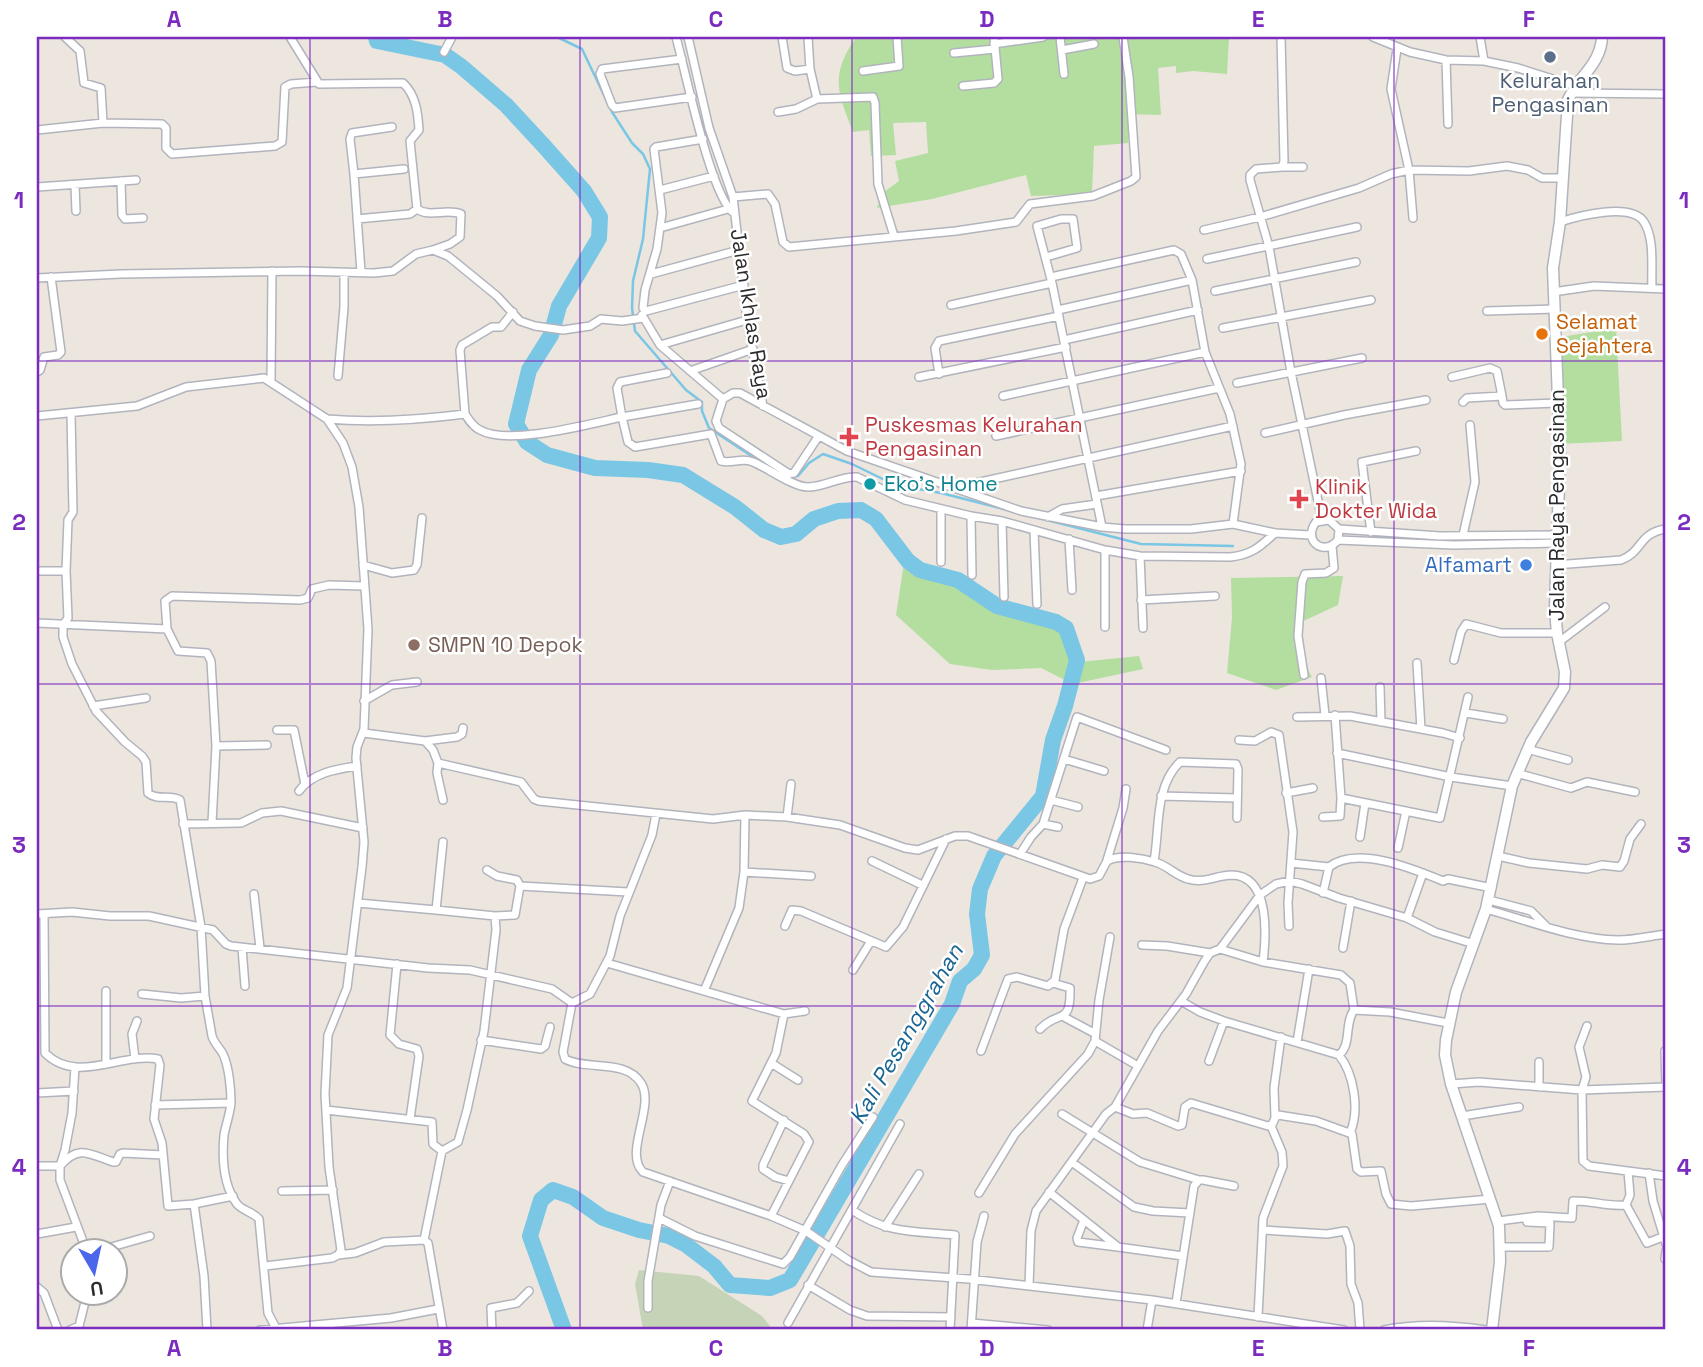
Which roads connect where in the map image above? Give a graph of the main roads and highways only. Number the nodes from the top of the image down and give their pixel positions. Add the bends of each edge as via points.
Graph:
1 (1602, 37) edge
2 (1492, 1330) edge

1 - 2 main road, Jalan Raya Pengasinan via 1594,64 1566,107 1554,260 1560,452 1555,565 1564,688 1516,773 1488,904 1448,1023 1446,1055 1451,1084 1498,1224 1501,1247

